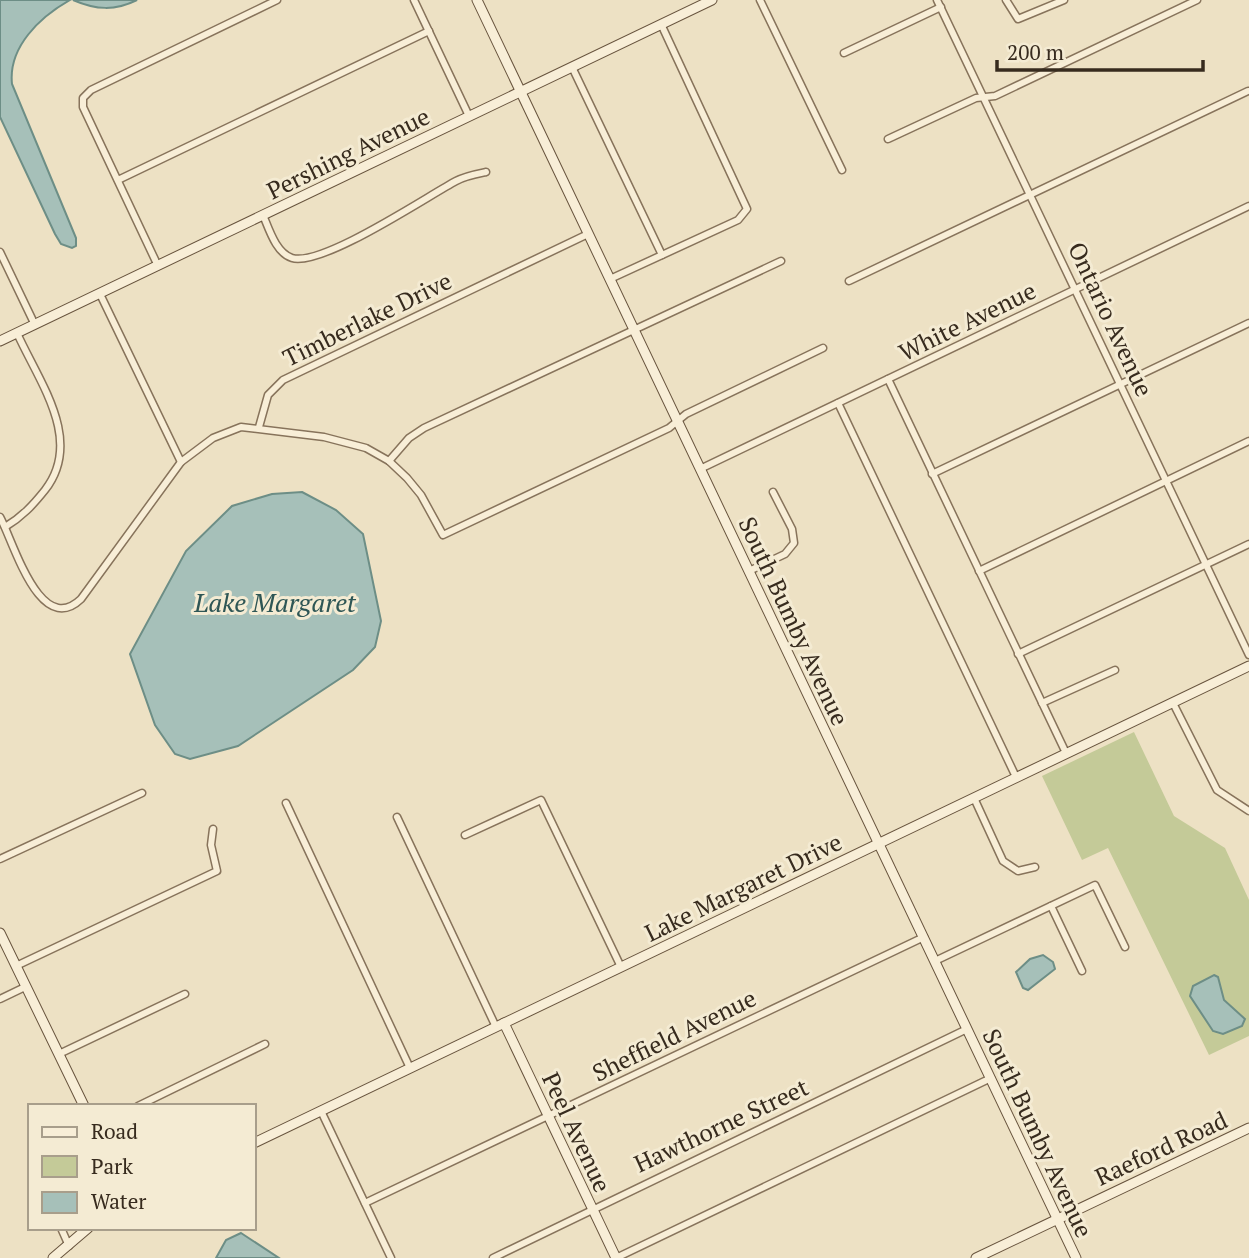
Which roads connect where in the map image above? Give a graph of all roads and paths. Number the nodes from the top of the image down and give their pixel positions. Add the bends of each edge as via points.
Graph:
1 (277, 0) edge
2 (414, 0) edge
3 (477, 0) edge
4 (712, 0) edge
5 (760, 0) edge
6 (1006, 0) edge
7 (1063, 0) edge
8 (1197, 0) edge
9 (939, 3) edge
10 (661, 24) junction
11 (429, 31) junction
12 (844, 54) dead end
13 (572, 67) junction
14 (1248, 91) edge
15 (521, 92) junction
16 (984, 97) junction
17 (469, 116) junction
18 (888, 139) dead end
19 (842, 170) dead end
20 (486, 172) dead end
21 (118, 180) junction
22 (1031, 194) junction
23 (1249, 206) edge
24 (262, 215) junction
25 (588, 234) junction
26 (0, 252) edge
27 (662, 255) junction
28 (781, 261) dead end
29 (158, 266) junction
30 (610, 279) junction
31 (849, 281) dead end
32 (1075, 290) junction
33 (100, 294) junction
34 (1249, 323) edge
35 (35, 325) junction
36 (634, 329) junction
37 (17, 333) junction
38 (0, 341) edge
39 (822, 348) dead end
40 (888, 379) junction
41 (1121, 385) junction
42 (838, 403) junction
43 (677, 421) junction
44 (259, 427) junction
45 (1249, 441) edge
46 (389, 461) junction
47 (181, 462) junction
48 (700, 469) junction
49 (932, 474) junction
50 (1166, 481) junction
51 (774, 492) dead end
52 (0, 517) edge
53 (5, 527) junction
54 (1249, 544) edge
55 (1206, 565) junction
56 (749, 571) junction
57 (979, 571) junction
58 (1018, 654) junction
59 (1249, 655) edge
60 (1249, 666) edge
61 (1115, 670) dead end
62 (1173, 703) junction
63 (1042, 704) junction
64 (1066, 753) junction
65 (1016, 777) junction
66 (142, 793) dead end
67 (974, 798) junction
68 (286, 803) dead end
69 (1249, 811) edge
70 (397, 817) dead end
71 (213, 829) dead end
72 (465, 835) dead end
73 (878, 844) junction
74 (0, 859) edge
75 (1035, 867) dead end
76 (1051, 906) junction
77 (0, 933) edge
78 (924, 937) junction
79 (1125, 947) dead end
80 (935, 961) junction
81 (16, 966) junction
82 (621, 967) junction
83 (1082, 971) dead end
84 (25, 987) junction
85 (185, 994) dead end
86 (0, 999) edge
87 (500, 1025) junction
88 (967, 1029) junction
89 (265, 1044) dead end
90 (59, 1054) junction
91 (410, 1068) junction
92 (991, 1078) junction
93 (82, 1104) edge
94 (142, 1104) edge
95 (320, 1111) junction
96 (548, 1117) junction
97 (1249, 1128) edge
98 (256, 1142) edge
99 (365, 1203) junction
100 (592, 1210) junction
101 (1058, 1219) junction
102 (62, 1230) edge
103 (86, 1230) edge
104 (69, 1246) junction
105 (510, 1250) junction
106 (53, 1258) edge
107 (391, 1258) edge
108 (493, 1258) edge
109 (513, 1258) edge
110 (616, 1258) edge
111 (975, 1258) edge
112 (1076, 1258) edge

1 - 21 street via 91,90 83,98 83,107
2 - 11 street
3 - 15 street, South Bumby Avenue
4 - 10 street, Pershing Avenue
5 - 19 street
6 - 7 street via 1018,19
8 - 16 street via 995,96
9 - 12 street
9 - 16 street, Ontario Avenue
10 - 13 street, Pershing Avenue
10 - 27 street via 747,204 746,213 738,220
11 - 17 street
11 - 21 street
13 - 15 street, Pershing Avenue
13 - 27 street
14 - 22 street
15 - 17 street, Pershing Avenue
15 - 25 street, South Bumby Avenue
16 - 18 street
16 - 22 street, Ontario Avenue
17 - 24 street, Pershing Avenue
20 - 24 street via 458,180 404,214 309,258 284,254
21 - 29 street
22 - 31 street
22 - 32 street, Ontario Avenue
23 - 32 street, White Avenue
24 - 29 street, Pershing Avenue
25 - 30 street, South Bumby Avenue
25 - 44 street, Timberlake Drive via 283,380 268,395
26 - 35 street
27 - 30 street
28 - 36 street
29 - 33 street, Pershing Avenue
30 - 36 street, South Bumby Avenue
32 - 40 street, White Avenue
32 - 41 street, Ontario Avenue
33 - 35 street, Pershing Avenue
33 - 47 street
34 - 41 street
35 - 37 street, Pershing Avenue
36 - 43 street, South Bumby Avenue
36 - 46 street via 424,428
37 - 38 street, Pershing Avenue
37 - 53 street via 58,422 62,448 49,484 28,510
39 - 43 street
40 - 42 street, White Avenue
40 - 49 street
41 - 49 street
41 - 50 street, Ontario Avenue
42 - 48 street, White Avenue
42 - 65 street
43 - 46 street via 443,536 421,495
43 - 48 street, South Bumby Avenue
44 - 46 street via 348,441
44 - 47 street via 222,433
45 - 50 street
47 - 53 street via 81,599 69,608 52,607 39,598
48 - 56 street, South Bumby Avenue
49 - 57 street
50 - 55 street, Ontario Avenue
50 - 57 street
51 - 56 street via 794,543 785,554
52 - 53 street
54 - 55 street
55 - 58 street
55 - 59 street, Ontario Avenue
56 - 73 street, South Bumby Avenue
57 - 58 street
58 - 63 street
60 - 62 street, Lake Margaret Drive
61 - 63 street
62 - 64 street, Lake Margaret Drive
62 - 69 street via 1217,790
63 - 64 street
64 - 65 street, Lake Margaret Drive
65 - 67 street, Lake Margaret Drive
66 - 74 street
67 - 73 street, Lake Margaret Drive
67 - 75 street via 1003,861 1017,871
68 - 91 street
70 - 87 street
71 - 81 street via 211,845 217,871
72 - 82 street via 541,800
73 - 78 street, South Bumby Avenue
73 - 82 street, Lake Margaret Drive
76 - 79 street via 1096,885
76 - 80 street
76 - 83 street
77 - 81 street
78 - 80 street, South Bumby Avenue
78 - 96 street, Sheffield Avenue
80 - 88 street, South Bumby Avenue
81 - 84 street
82 - 87 street, Lake Margaret Drive
84 - 86 street
84 - 90 street
85 - 90 street
87 - 91 street, Lake Margaret Drive
87 - 96 street, Peel Avenue
88 - 92 street, South Bumby Avenue
88 - 100 street, Hawthorne Street
89 - 94 street
90 - 93 street
91 - 95 street, Lake Margaret Drive
92 - 101 street, South Bumby Avenue
92 - 110 street
95 - 98 street, Lake Margaret Drive
95 - 99 street
96 - 99 street, Sheffield Avenue
96 - 100 street, Peel Avenue
97 - 101 street, Raeford Road
99 - 107 street
100 - 105 street, Hawthorne Street
100 - 110 street, Peel Avenue
101 - 111 street, Raeford Road
101 - 112 street, South Bumby Avenue
102 - 104 street
103 - 104 street
104 - 106 street
105 - 108 street, Hawthorne Street
105 - 109 street

